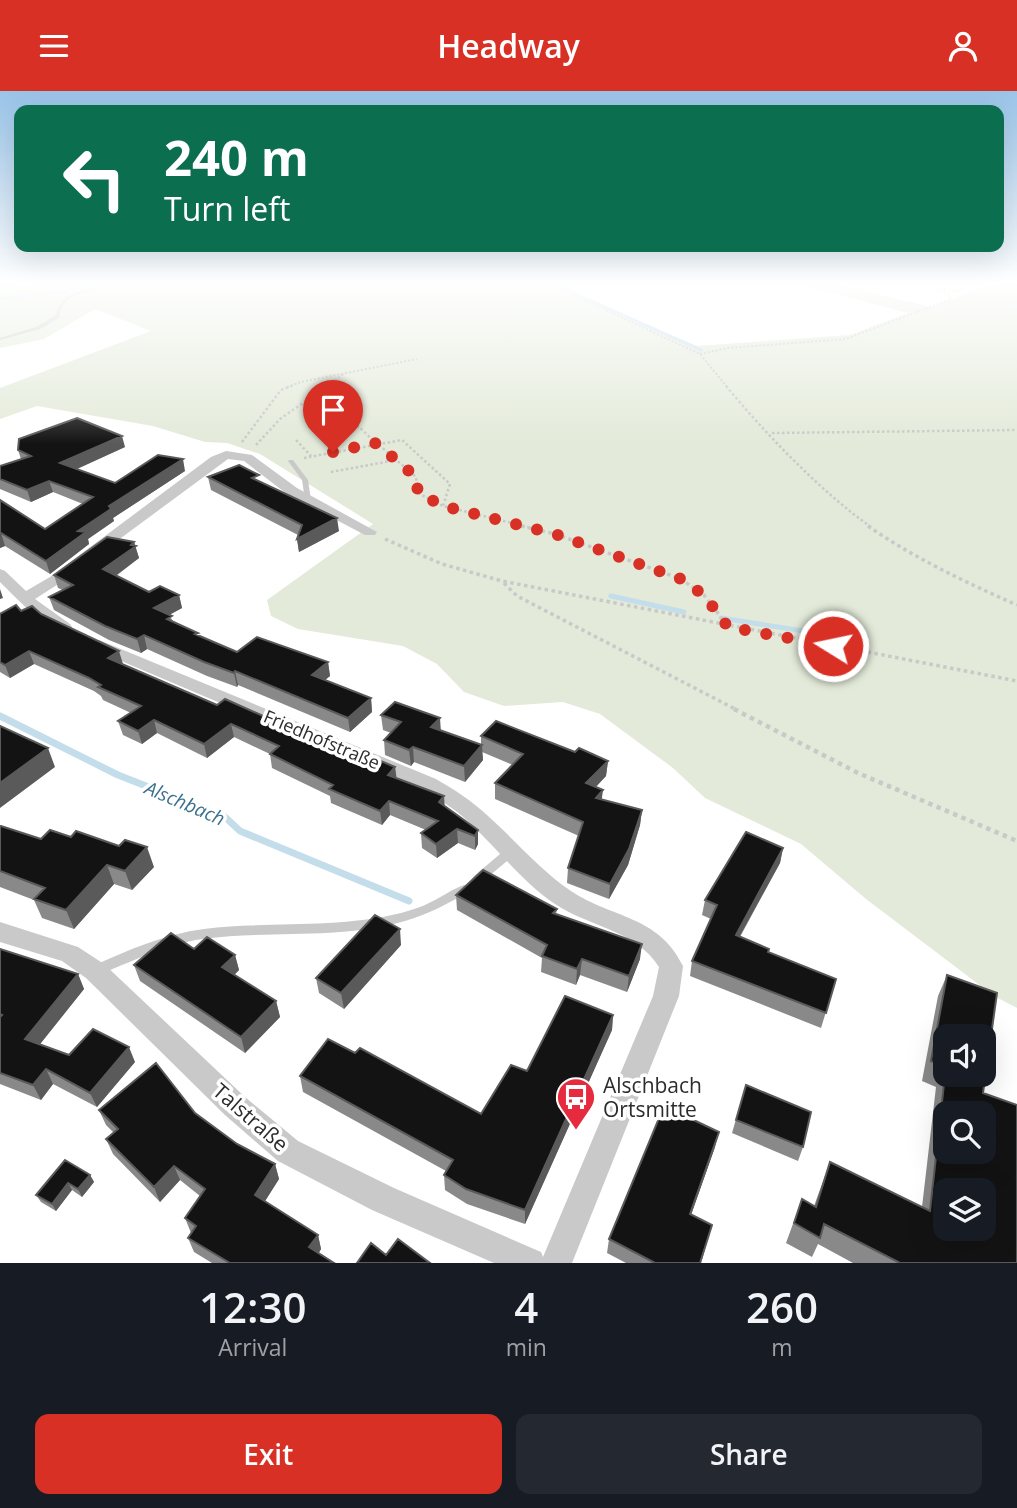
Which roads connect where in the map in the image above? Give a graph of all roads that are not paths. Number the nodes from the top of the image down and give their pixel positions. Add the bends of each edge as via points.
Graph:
1 (291, 461) road end
2 (308, 501) junction
3 (370, 532) road end
4 (0, 574) edge
5 (25, 598) junction
6 (510, 852) junction
7 (0, 932) edge
8 (95, 971) junction
9 (530, 1263) edge
10 (556, 1263) edge

1 - 2 lane via 305,480
2 - 3 street
2 - 5 street via 248,458 233,455 215,460
4 - 5 street, Friedhofstraße
5 - 6 street, Friedhofstraße via 53,621 102,646 429,784 473,814
6 - 8 lane via 446,902 408,916 322,929 205,933 166,941
6 - 10 street, Friedhofstraße via 565,899 645,936 671,965 666,996
7 - 8 street, Talstraße via 70,954
8 - 9 street, Talstraße via 235,1106 288,1150 383,1199

